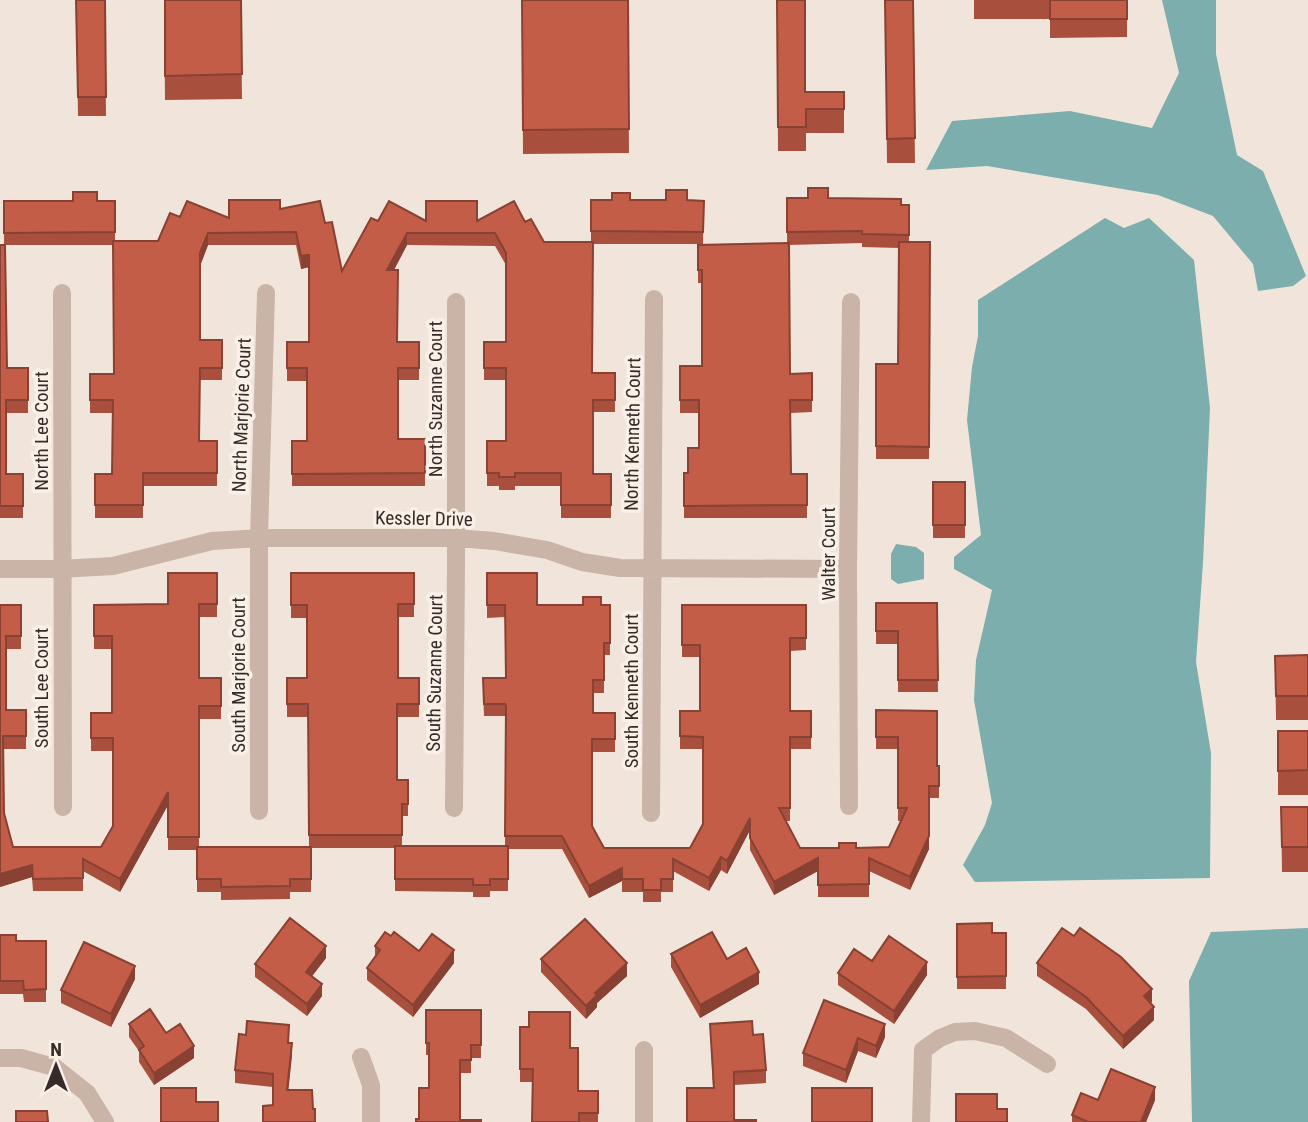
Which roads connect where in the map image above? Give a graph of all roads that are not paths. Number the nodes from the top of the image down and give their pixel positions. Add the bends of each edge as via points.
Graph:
1 (62, 293) dead end
2 (265, 293) dead end
3 (654, 299) dead end
4 (456, 302) dead end
5 (851, 302) dead end
6 (258, 538) junction
7 (456, 538) junction
8 (0, 569) edge
9 (61, 569) junction
10 (652, 569) junction
11 (848, 569) junction
12 (849, 806) dead end
13 (63, 807) dead end
14 (454, 808) dead end
15 (258, 811) dead end
16 (651, 813) dead end
17 (643, 1050) dead end
18 (361, 1056) dead end
19 (0, 1058) edge
20 (1047, 1064) dead end
21 (105, 1122) edge
22 (371, 1122) edge
23 (644, 1122) edge
24 (921, 1122) edge

1 - 9 street, North Lee Court
2 - 6 street, North Marjorie Court
3 - 10 street, North Kenneth Court
4 - 7 street, North Suzanne Court
5 - 11 street, Walter Court
6 - 7 street, Kessler Drive
6 - 9 street, Kessler Drive via 212,541 113,566
6 - 15 street, South Marjorie Court
7 - 10 street, Kessler Drive via 547,550 582,562
7 - 14 street, South Suzanne Court
8 - 9 street, Kessler Drive
9 - 13 street, South Lee Court
10 - 11 street, Kessler Drive
10 - 16 street, South Kenneth Court
11 - 12 street, Walter Court
17 - 23 street
18 - 22 street via 371,1085
19 - 21 street via 54,1067 87,1093
20 - 24 street via 1006,1038 975,1031 940,1038 923,1050

